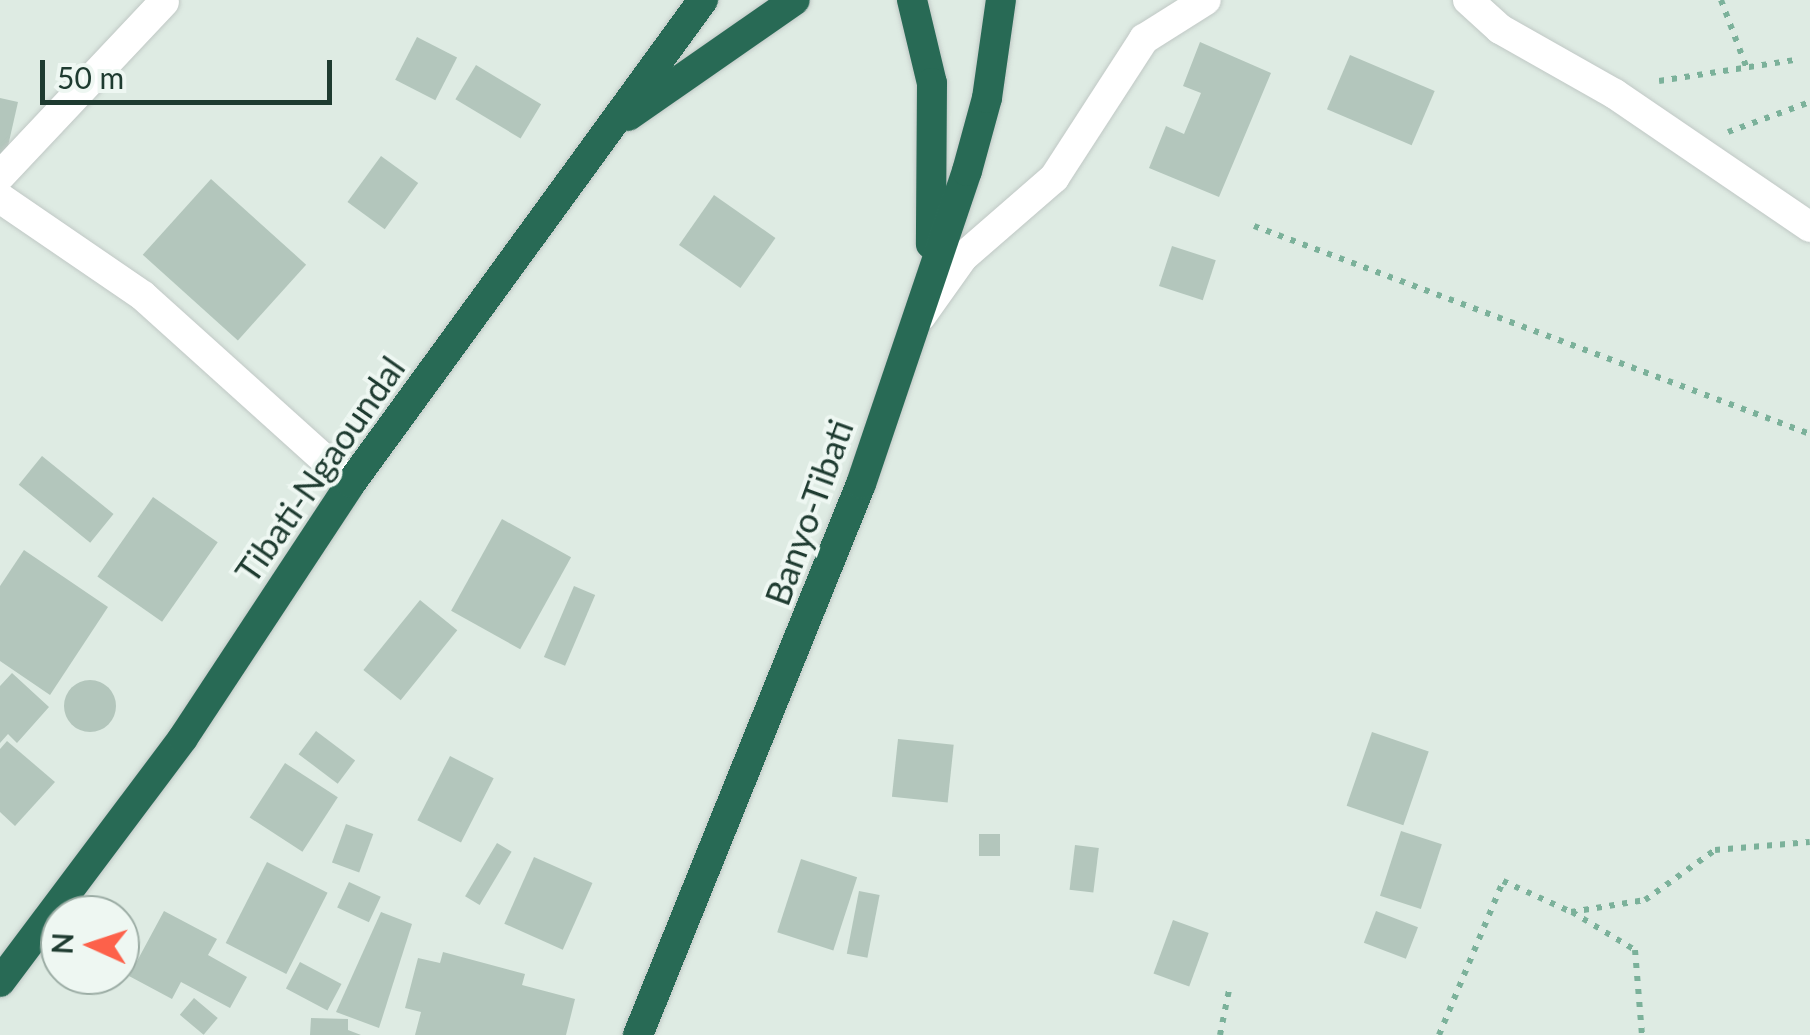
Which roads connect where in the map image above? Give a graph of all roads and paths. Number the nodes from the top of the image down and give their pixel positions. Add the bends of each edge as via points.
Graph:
1 (704, 0) edge
2 (796, 0) edge
3 (912, 0) edge
4 (1001, 0) edge
5 (1206, 0) edge
6 (1468, 0) edge
7 (1721, 0) edge
8 (164, 2) edge
9 (1795, 60) dead end
10 (1746, 66) junction
11 (1615, 94) junction
12 (1810, 102) edge
13 (602, 136) junction
14 (1690, 146) junction
15 (0, 176) edge
16 (0, 198) edge
17 (1254, 226) dead end
18 (1810, 227) edge
19 (930, 267) junction
20 (914, 324) junction
21 (1810, 434) edge
22 (350, 484) junction
23 (1810, 842) edge
24 (1571, 912) junction
25 (0, 982) edge
26 (1230, 986) dead end
27 (638, 1035) edge
28 (1220, 1035) edge
29 (1439, 1035) edge
30 (1642, 1035) edge

1 - 13 highway, Tibati-Ngaoundal
2 - 13 highway
3 - 19 highway via 932,83
4 - 19 highway, Banyo-Tibati via 987,98
5 - 20 street via 1144,39 1054,178 963,257
6 - 11 street via 1500,29
7 - 10 path
8 - 15 street
9 - 10 path
10 - 11 path via 1675,76
11 - 14 street
12 - 14 path
13 - 22 highway, Tibati-Ngaoundal
14 - 18 street
16 - 22 street via 143,296
17 - 21 path
19 - 20 highway, Banyo-Tibati
20 - 27 highway, Banyo-Tibati via 826,575
22 - 25 highway, Tibati-Ngaoundal via 183,738
23 - 24 path via 1715,850 1645,900
24 - 29 path via 1503,881
24 - 30 path via 1634,950
26 - 28 path

